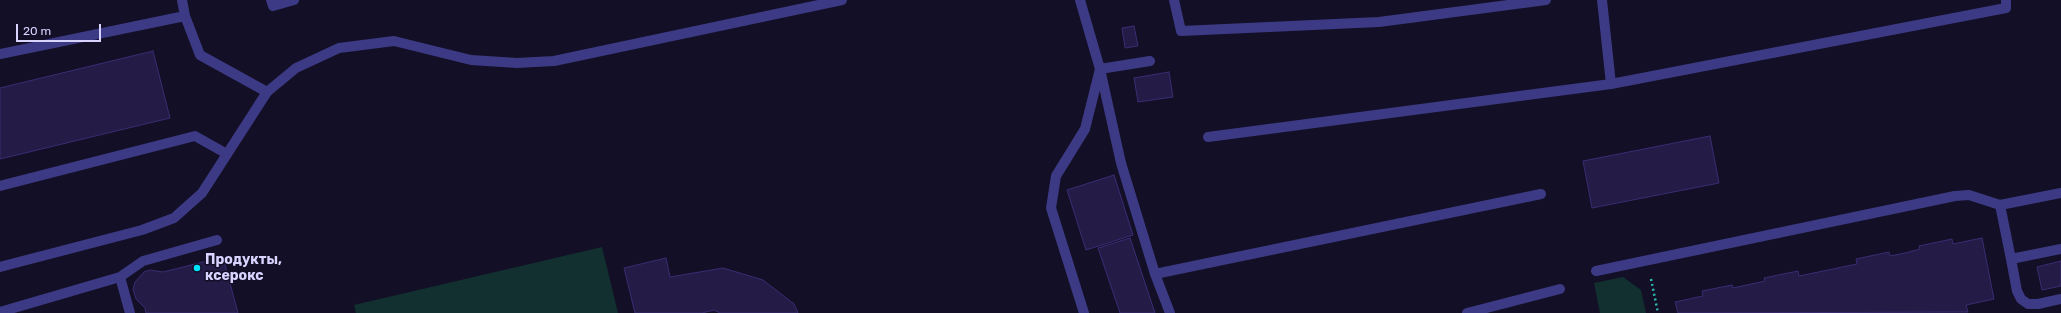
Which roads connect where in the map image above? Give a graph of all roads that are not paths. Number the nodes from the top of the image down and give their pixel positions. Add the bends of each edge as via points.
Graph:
1 (182, 0) edge
2 (271, 0) edge
3 (294, 0) edge
4 (842, 0) edge
5 (1080, 0) edge
6 (1174, 0) edge
7 (1546, 0) edge
8 (1602, 0) edge
9 (2006, 0) edge
10 (185, 16) junction
11 (0, 54) edge
12 (1150, 61) dead end
13 (1100, 69) junction
14 (1611, 84) junction
15 (267, 92) junction
16 (1208, 137) dead end
17 (227, 154) junction
18 (0, 186) edge
19 (2061, 193) edge
20 (1541, 194) dead end
21 (2000, 206) junction
22 (217, 240) dead end
23 (2061, 248) edge
24 (2010, 259) junction
25 (0, 268) edge
26 (1596, 271) dead end
27 (1155, 274) junction
28 (120, 277) junction
29 (1560, 289) dead end
30 (2061, 299) edge
31 (0, 312) edge
32 (130, 313) edge
33 (1084, 313) edge
34 (1170, 313) edge
35 (1467, 313) edge

1 - 10 street
2 - 3 street via 273,6
4 - 15 street via 554,61 517,64 471,60 394,42 338,48 296,68
5 - 13 street
6 - 7 street via 1181,31 1379,22
8 - 14 street
9 - 14 street via 2006,8
10 - 11 street
10 - 15 street via 200,55
12 - 13 street
13 - 27 street via 1122,163
13 - 33 street via 1085,129 1056,176 1051,208
14 - 16 street
15 - 17 street
17 - 18 street via 195,136
17 - 25 street via 202,193 174,218 142,230
19 - 21 street
20 - 27 street
21 - 24 street
21 - 26 street via 1970,195 1955,196
22 - 28 street via 143,261
23 - 24 street
24 - 30 street via 2021,299 2028,304
27 - 34 street
28 - 31 street
28 - 32 street
29 - 35 street

